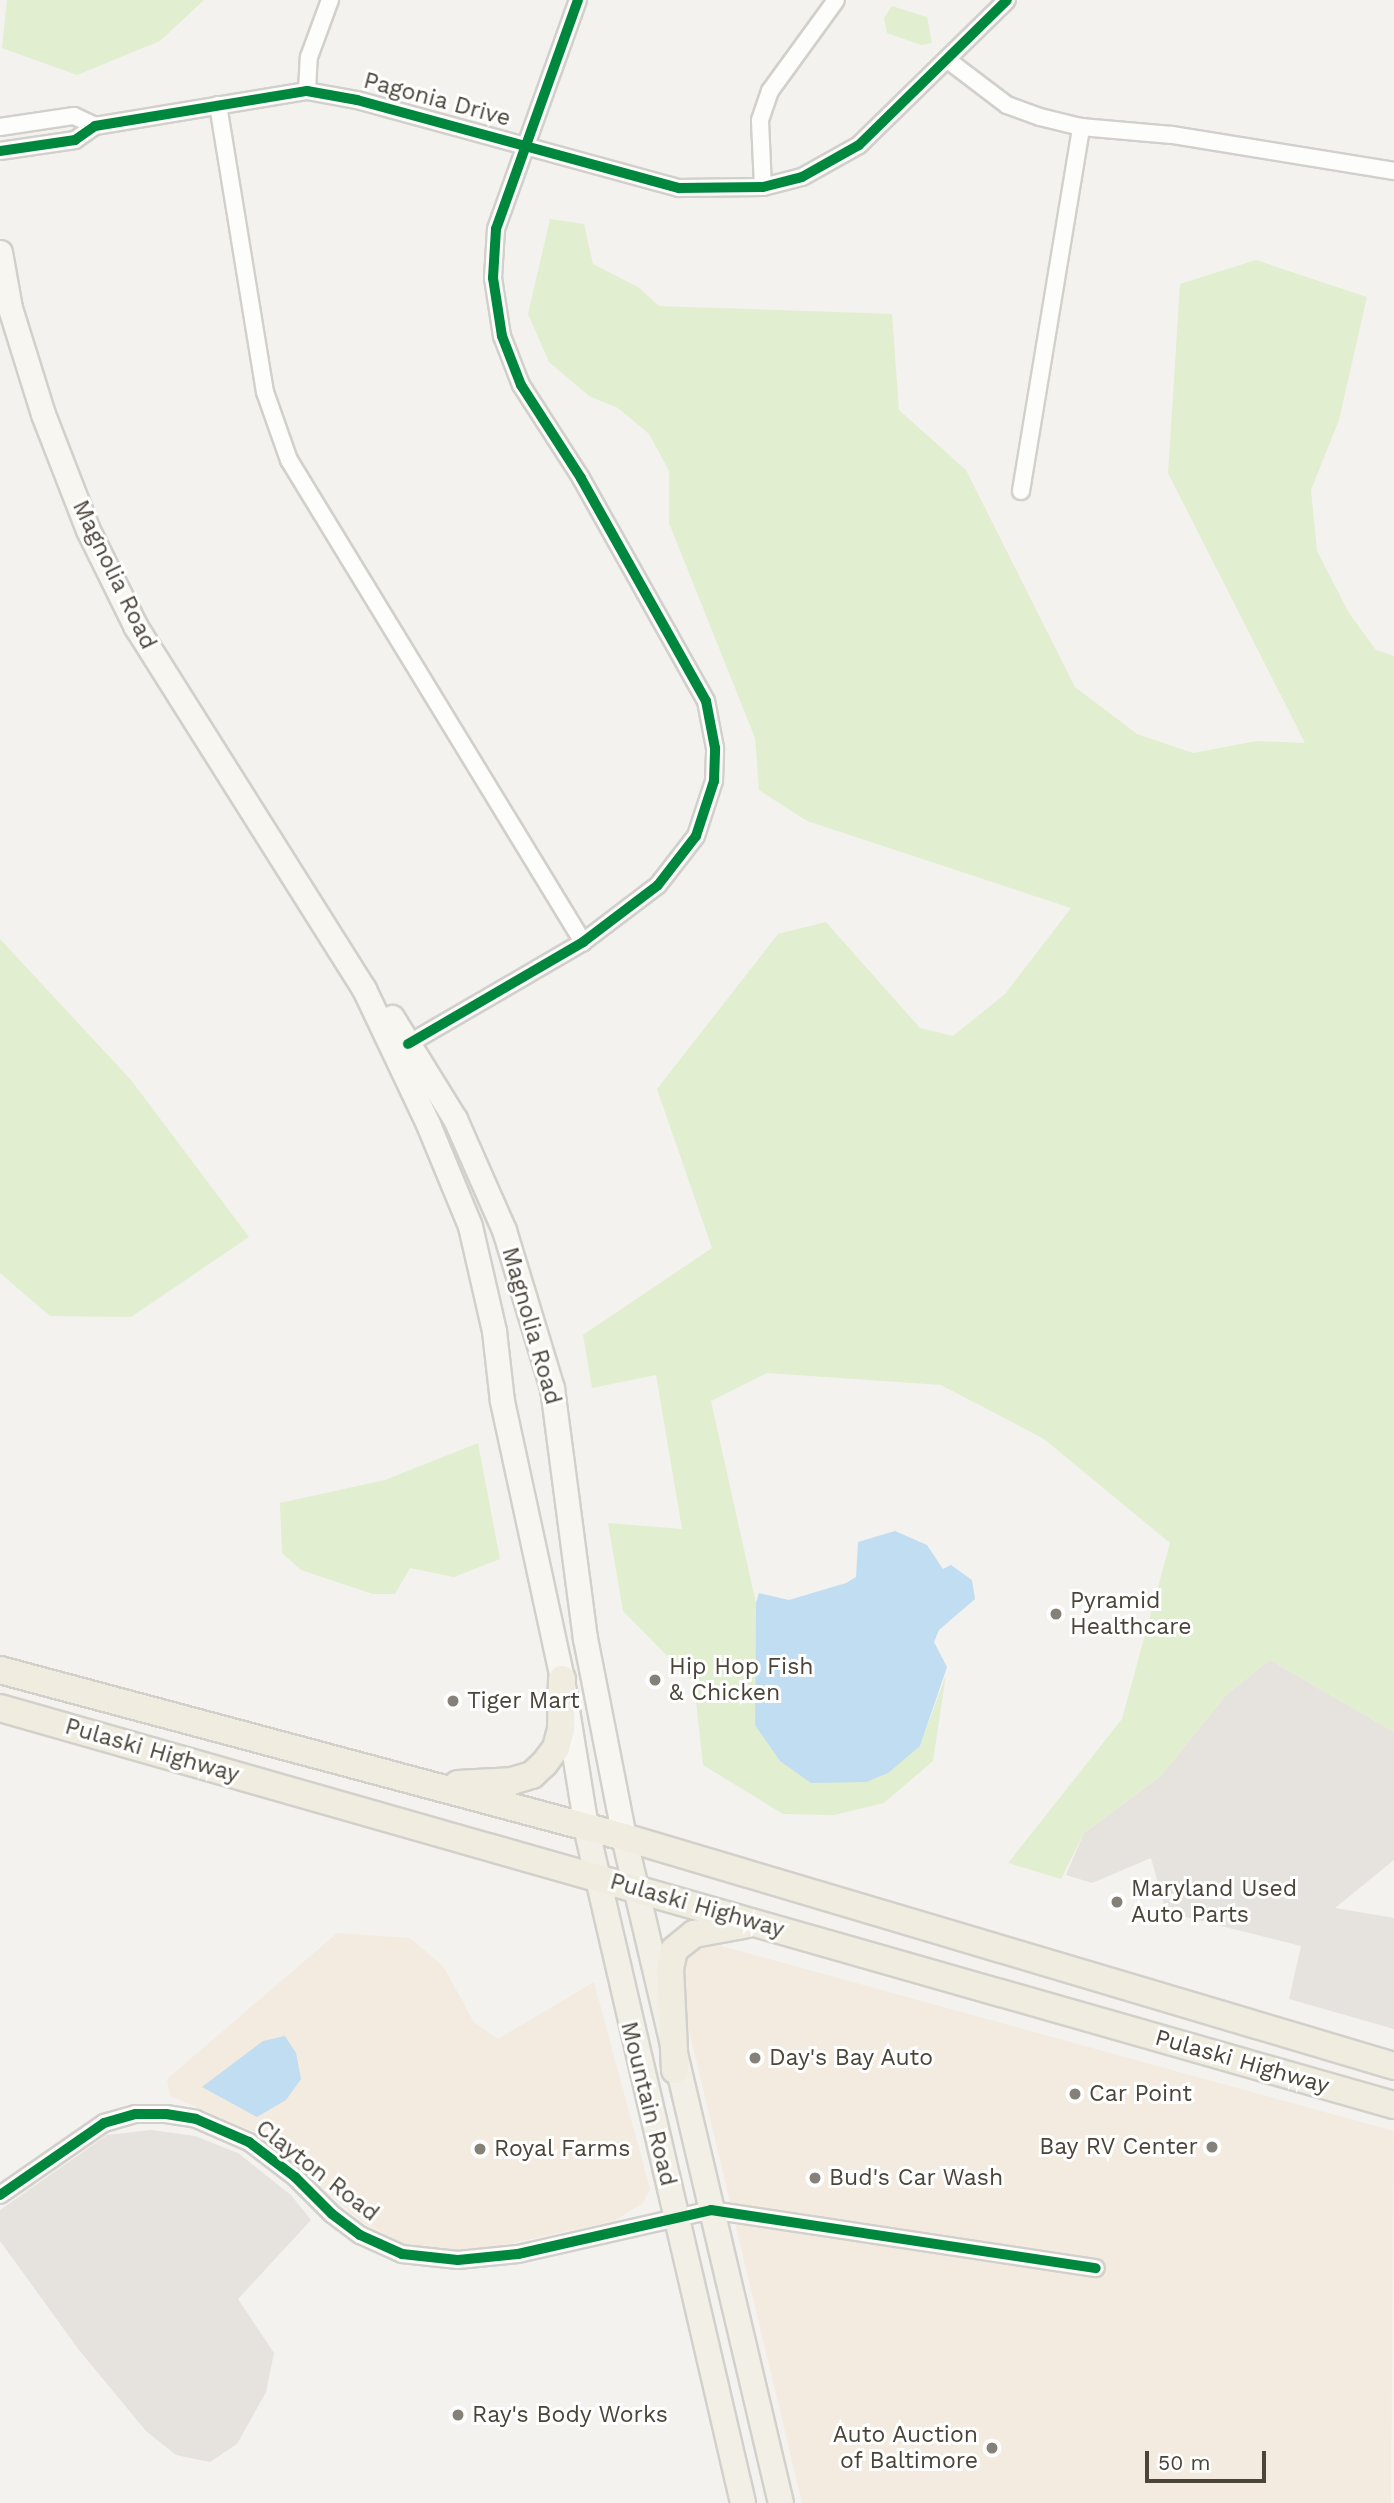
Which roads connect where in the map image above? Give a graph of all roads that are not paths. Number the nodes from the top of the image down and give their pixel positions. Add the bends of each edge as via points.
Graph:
1 (330, 0) edge
2 (578, 0) edge
3 (836, 0) edge
4 (1007, 0) edge
5 (949, 61) junction
6 (307, 91) junction
7 (218, 105) junction
8 (95, 126) junction
9 (0, 127) edge
10 (1081, 127) junction
11 (522, 145) junction
12 (0, 152) edge
13 (1394, 171) edge
14 (763, 187) junction
15 (0, 252) edge
16 (1021, 491) dead end
17 (288, 872) junction
18 (583, 942) junction
19 (408, 1044) junction
20 (0, 1670) edge
21 (562, 1679) junction
22 (0, 1707) edge
23 (393, 1776) junction
24 (586, 1828) junction
25 (624, 1837) junction
26 (596, 1877) junction
27 (633, 1888) junction
28 (754, 1923) junction
29 (1084, 1972) junction
30 (1073, 2013) junction
31 (1394, 2066) edge
32 (675, 2070) junction
33 (1394, 2105) edge
34 (0, 2194) edge
35 (711, 2210) junction
36 (675, 2217) junction
37 (1096, 2267) dead end
38 (743, 2503) edge
39 (781, 2503) edge

1 - 6 street via 309,57
2 - 11 street
3 - 14 street via 769,91 760,120
4 - 5 street, Pagonia Drive
5 - 10 street via 1007,105
5 - 14 street, Pagonia Drive via 886,122 836,161 802,177
6 - 7 street, Pagonia Drive
6 - 11 street, Pagonia Drive
7 - 8 street, Pagonia Drive
7 - 18 street via 265,392 289,460
8 - 9 street, Pagonia Drive via 74,116
8 - 12 street, Pagonia Drive via 75,139
10 - 13 street via 1172,135
10 - 16 street
11 - 14 street, Pagonia Drive via 679,188
11 - 18 street via 496,229 493,278 502,336 521,385 581,478 706,701 715,748 714,781 696,836 658,885
15 - 17 main road, Magnolia Road via 10,308 43,414 88,530 136,627
17 - 19 main road, Magnolia Road via 358,961
17 - 21 main road, Magnolia Road via 373,1007 470,1226
18 - 19 street
19 - 25 main road, Magnolia Road via 454,1119 504,1230 552,1388 585,1638
20 - 23 highway, Pulaski Highway
21 - 23 highway via 556,1748 532,1774 493,1784
21 - 24 main road, Magnolia Road
22 - 26 highway, Pulaski Highway
23 - 24 highway, Pulaski Highway
24 - 25 highway, Pulaski Highway
24 - 26 main road, Mountain Road
25 - 27 main road, Mountain Road
25 - 29 highway, Pulaski Highway
26 - 27 highway, Pulaski Highway
26 - 36 main road, Mountain Road
27 - 28 highway, Pulaski Highway
27 - 32 main road, Mountain Road
28 - 30 highway, Pulaski Highway
28 - 32 highway via 694,1934 674,1950 670,1969
29 - 30 highway
29 - 31 highway, Pulaski Highway
30 - 33 highway, Pulaski Highway
32 - 35 main road, Mountain Road
34 - 36 street, Clayton Road via 104,2123 136,2114 166,2114 196,2119 249,2142 271,2156 341,2221 402,2254 486,2259
35 - 36 street, Clayton Road
35 - 37 street, Clayton Road
35 - 39 main road, Mountain Road
36 - 38 main road, Mountain Road

